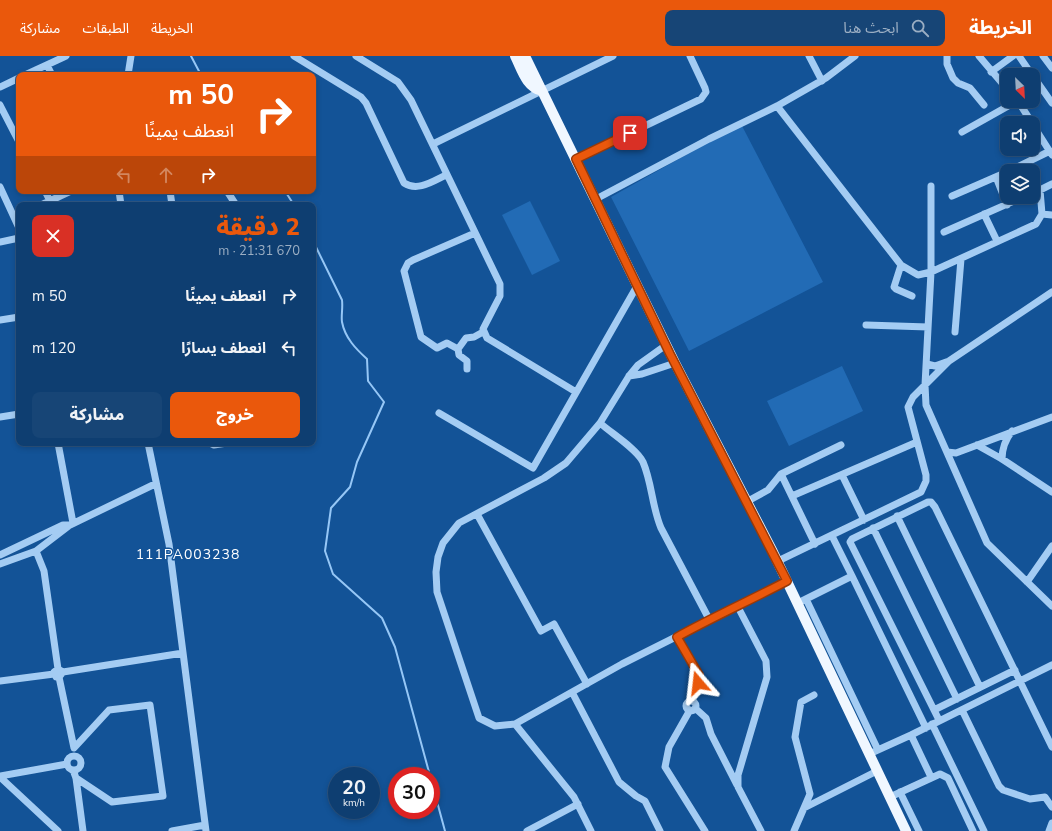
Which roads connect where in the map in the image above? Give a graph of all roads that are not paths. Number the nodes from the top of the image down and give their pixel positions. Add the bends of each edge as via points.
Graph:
1 (66, 56) edge
2 (131, 56) edge
3 (294, 56) edge
4 (356, 56) edge
5 (515, 56) edge
6 (525, 56) edge
7 (613, 56) edge
8 (690, 56) edge
9 (809, 56) edge
10 (855, 56) edge
11 (947, 56) edge
12 (979, 56) edge
13 (1013, 56) edge
14 (1019, 56) edge
15 (1042, 56) edge
16 (47, 65) junction
17 (1027, 68) edge
18 (1052, 68) edge
19 (32, 72) edge
20 (50, 72) edge
21 (128, 72) edge
22 (991, 72) junction
23 (16, 80) edge
24 (822, 81) junction
25 (1000, 82) edge
26 (0, 86) edge
27 (1040, 86) edge
28 (542, 92) junction
29 (1052, 103) edge
30 (0, 105) edge
31 (984, 105) dead end
32 (777, 106) junction
33 (1005, 108) edge
34 (962, 132) dead end
35 (16, 136) edge
36 (1040, 136) edge
37 (433, 144) junction
38 (1051, 153) edge
39 (576, 159) junction
40 (1025, 164) edge
41 (446, 174) junction
42 (1000, 175) edge
43 (996, 177) junction
44 (1052, 184) edge
45 (931, 186) dead end
46 (0, 187) edge
47 (1040, 189) edge
48 (46, 194) edge
49 (65, 194) edge
50 (952, 196) dead end
51 (596, 199) junction
52 (50, 201) joint
53 (1039, 204) edge
54 (1007, 205) joint
55 (984, 214) junction
56 (1042, 214) junction
57 (1052, 215) edge
58 (16, 220) edge
59 (944, 232) dead end
60 (474, 233) junction
61 (16, 239) edge
62 (997, 241) junction
63 (0, 242) edge
64 (961, 259) junction
65 (901, 265) junction
66 (931, 272) junction
67 (637, 286) junction
68 (1052, 292) edge
69 (912, 296) dead end
70 (16, 317) edge
71 (0, 320) edge
72 (866, 325) dead end
73 (928, 327) junction
74 (483, 332) junction
75 (955, 332) dead end
76 (666, 345) junction
77 (458, 349) junction
78 (950, 361) junction
79 (675, 363) junction
80 (927, 364) junction
81 (467, 369) dead end
82 (629, 376) junction
83 (925, 385) junction
84 (576, 392) junction
85 (439, 413) dead end
86 (16, 414) edge
87 (0, 417) edge
88 (1052, 417) edge
89 (600, 423) junction
90 (1012, 431) junction
91 (917, 442) junction
92 (841, 445) dead end
93 (977, 445) junction
94 (58, 446) edge
95 (149, 446) edge
96 (947, 452) junction
97 (1002, 459) junction
98 (781, 474) junction
99 (842, 475) junction
100 (155, 484) junction
101 (1052, 492) edge
102 (792, 496) junction
103 (748, 501) junction
104 (477, 514) junction
105 (897, 516) junction
106 (864, 520) junction
107 (71, 524) junction
108 (873, 528) junction
109 (40, 536) junction
110 (832, 536) junction
111 (27, 543) junction
112 (815, 544) junction
113 (46, 545) junction
114 (1052, 546) edge
115 (34, 552) junction
116 (0, 555) edge
117 (778, 561) junction
118 (0, 564) edge
119 (852, 576) junction
120 (787, 581) junction
121 (1027, 582) junction
122 (802, 601) junction
123 (1052, 606) edge
124 (738, 607) junction
125 (709, 619) junction
126 (677, 637) junction
127 (182, 653) junction
128 (1052, 665) edge
129 (1015, 670) junction
130 (58, 673) junction
131 (1020, 680) junction
132 (0, 681) edge
133 (587, 684) junction
134 (980, 688) junction
135 (572, 692) junction
136 (814, 695) dead end
137 (957, 699) junction
138 (692, 706) junction
139 (934, 710) junction
140 (962, 710) junction
141 (515, 724) junction
142 (932, 724) junction
143 (911, 735) junction
144 (1052, 746) edge
145 (74, 748) junction
146 (874, 752) junction
147 (74, 756) junction
148 (67, 764) junction
149 (73, 770) junction
150 (877, 771) junction
151 (0, 776) edge
152 (931, 777) junction
153 (76, 778) junction
154 (738, 786) junction
155 (900, 792) junction
156 (890, 797) junction
157 (578, 804) junction
158 (1052, 807) edge
159 (804, 808) junction
160 (1052, 823) edge
161 (206, 828) edge
162 (58, 831) edge
163 (83, 831) edge
164 (172, 831) edge
165 (527, 831) edge
166 (592, 831) edge
167 (660, 831) edge
168 (705, 831) edge
169 (761, 831) edge
170 (794, 831) edge
171 (906, 831) edge
172 (919, 831) edge
173 (973, 831) edge
174 (984, 831) edge
175 (1049, 831) edge

1 - 16 street
2 - 21 street
3 - 41 street via 361,97 404,183 415,187 421,186
4 - 37 street via 398,82 411,100
5 - 28 main road via 529,84
6 - 28 main road
7 - 28 street
8 - 39 street via 705,88 706,92 701,99
9 - 24 street
10 - 24 street
11 - 31 street via 947,64 953,78 970,88
12 - 22 street
13 - 22 street
14 - 17 street
15 - 18 street
16 - 19 street
16 - 20 street
22 - 25 street
23 - 26 street
24 - 32 street
27 - 29 street
28 - 37 street
28 - 39 main road
30 - 35 street
32 - 51 street
32 - 65 street
33 - 34 street
36 - 38 street
37 - 41 street
38 - 40 street
39 - 51 main road
41 - 60 street
42 - 43 street
43 - 50 street
43 - 54 street
44 - 47 street
45 - 66 street
46 - 58 street
48 - 52 street
49 - 52 street
51 - 67 main road
53 - 56 street
54 - 55 street
55 - 59 street
55 - 62 street
56 - 57 street
56 - 62 street via 1036,224
60 - 74 street via 501,290
60 - 77 street via 413,260 404,271 421,337 437,348 447,343
61 - 63 street
62 - 64 street
64 - 66 street
64 - 75 street
65 - 66 street via 918,275
65 - 69 street via 894,287
66 - 73 street
67 - 76 main road
67 - 84 street
68 - 78 street
70 - 71 street
72 - 73 street
73 - 80 street
74 - 77 street via 466,338
74 - 84 street via 487,338
76 - 79 main road
76 - 82 street via 638,365
77 - 81 street via 459,355 467,361
78 - 80 street via 935,366
78 - 83 street
79 - 82 street
79 - 103 main road
80 - 83 street
82 - 89 street
83 - 91 street via 908,407
83 - 96 street via 926,405
84 - 85 street via 532,468
86 - 87 street
88 - 90 street
89 - 104 street via 558,470
89 - 125 street via 643,461 661,528
90 - 93 street
90 - 97 street via 1003,445
91 - 99 street
91 - 106 street via 926,475 925,487 916,496
92 - 98 street
93 - 96 street via 956,453
93 - 97 street
94 - 107 street
95 - 100 street
96 - 121 street via 987,543
97 - 101 street
98 - 102 street
98 - 103 street via 768,490
99 - 102 street
99 - 106 street
100 - 107 street
100 - 127 street via 167,532
102 - 112 street
103 - 117 main road
104 - 133 street via 541,632 554,624
104 - 141 street via 459,523 443,543 437,564 437,592 479,718 495,726
105 - 108 street
105 - 129 street via 924,503 933,504
105 - 134 street
106 - 110 street
107 - 109 street
107 - 113 street
108 - 137 street
108 - 139 street via 852,539 850,544
109 - 111 street
109 - 113 street
110 - 112 street
110 - 119 street
111 - 115 street via 28,548
111 - 116 street
112 - 117 street
113 - 115 street
114 - 121 street
115 - 118 street
115 - 130 street via 44,571
117 - 120 main road
119 - 122 street
119 - 142 street
120 - 122 main road
120 - 124 street
121 - 123 street
122 - 146 main road
124 - 125 street
124 - 154 street via 766,661 767,677 738,775
125 - 126 street
126 - 133 street
126 - 138 street via 699,675 698,691
127 - 130 street
127 - 161 street
128 - 131 street
129 - 131 street
129 - 134 street
130 - 132 street
130 - 145 street
131 - 140 street
131 - 144 street
133 - 135 street
134 - 137 street
135 - 141 street
135 - 167 street via 619,782 645,801
136 - 159 street via 801,702 795,737 810,794
137 - 139 street
138 - 154 street via 706,718 711,734
138 - 168 street via 669,747 665,767
139 - 142 street
140 - 142 street
140 - 158 street via 999,786 1003,790 1030,798 1045,797
141 - 157 street
142 - 143 street
142 - 174 street
143 - 146 street
143 - 152 street
145 - 147 street
145 - 153 street via 110,710 150,704 163,796 112,802
146 - 150 main road
147 - 148 street via 69,758
147 - 149 street via 78,757 81,763 79,768
148 - 149 street
148 - 151 street
149 - 153 street
150 - 156 main road
150 - 159 street
151 - 162 street
152 - 155 street
152 - 173 street via 940,774 946,776
153 - 163 street
154 - 169 street
155 - 156 street
155 - 172 street
156 - 171 main road
157 - 165 street
157 - 166 street
159 - 170 street
160 - 175 street
161 - 164 street

